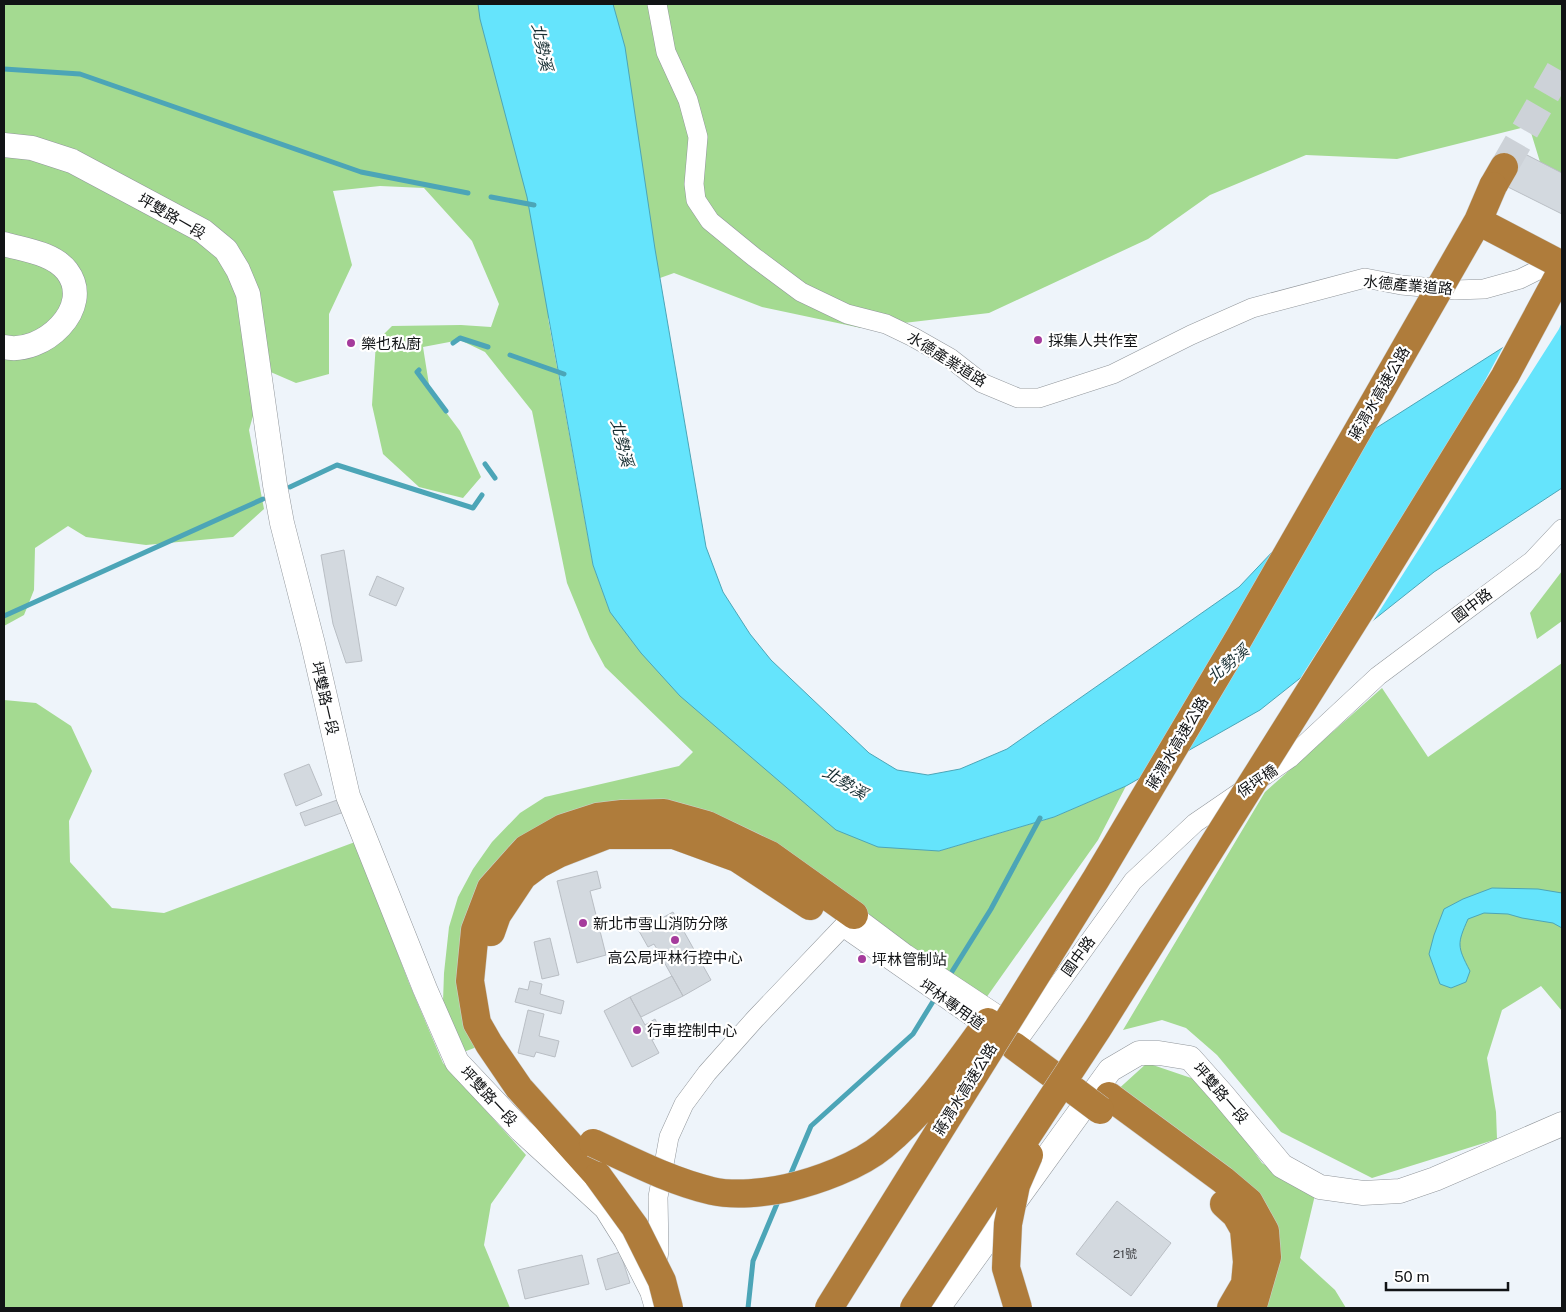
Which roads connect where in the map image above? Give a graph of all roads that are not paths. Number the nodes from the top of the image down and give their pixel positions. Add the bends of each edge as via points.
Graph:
1 (657, 4) edge
2 (4, 145) edge
3 (1498, 177) tunnel mouth
4 (1478, 220) junction
5 (4, 244) edge
6 (1562, 258) edge
7 (1562, 265) edge
8 (1562, 270) edge
9 (4, 347) edge
10 (1562, 529) edge
11 (1378, 676) joint
12 (1096, 879) junction
13 (1134, 880) joint
14 (848, 921) junction
15 (1098, 1028) junction
16 (1019, 1039) junction
17 (1105, 1103) junction
18 (1562, 1124) edge
19 (659, 1303) edge
20 (829, 1308) edge
21 (914, 1308) edge
22 (938, 1308) edge
23 (1018, 1308) edge
24 (1231, 1308) edge
25 (1250, 1308) edge

1 - 6 street, 水德產業道路 via 666,52 688,100 698,137 694,184 696,200 710,221 801,292 847,314 886,324 913,337 950,358 982,383 1018,398 1039,398 1113,374 1252,308 1365,278 1410,286 1484,289 1520,279
2 - 19 street, 坪雙路一段 via 32,148 72,161 186,221 226,250 238,270 248,294 282,523 348,796 424,989 457,1062 521,1130 606,1208
3 - 4 highway, 蔣渭水高速公路, bridge
4 - 7 highway, bridge
4 - 12 highway, 蔣渭水高速公路, bridge via 1239,638
5 - 9 street via 50,258 66,271 74,288 73,306 64,322 48,338 28,347
8 - 15 highway, bridge via 1505,376 1368,600
10 - 11 street, 國中路 via 1532,560
11 - 13 street, 保坪橋, bridge via 1290,758 1195,823
12 - 14 highway, bridge via 942,1083 882,1148 811,1182 770,1191 714,1191 669,1178 593,1143 551,1102 517,1062 494,1025 482,992 483,956 497,915 523,876 558,854 607,835 674,835 737,858
12 - 20 highway, 蔣渭水高速公路, bridge
13 - 16 street, 國中路
14 - 16 street, 坪林專用道
14 - 19 street via 749,1026 684,1104 669,1137 658,1197
14 - 19 highway, bridge via 770,855 707,825 664,813 597,817 563,828 526,849 491,888 475,930 470,981 477,1023 519,1088 598,1176 635,1226 662,1281
15 - 21 highway, bridge
15 - 23 highway, bridge via 1034,1143 1016,1186 1008,1224 1006,1268
16 - 17 highway
17 - 24 highway via 1236,1215 1244,1229 1247,1262 1245,1284
17 - 25 highway via 1223,1180 1249,1202 1264,1231 1266,1257
18 - 22 street, 坪雙路一段 via 1400,1191 1363,1193 1320,1187 1282,1166 1190,1058 1139,1053 1110,1070

